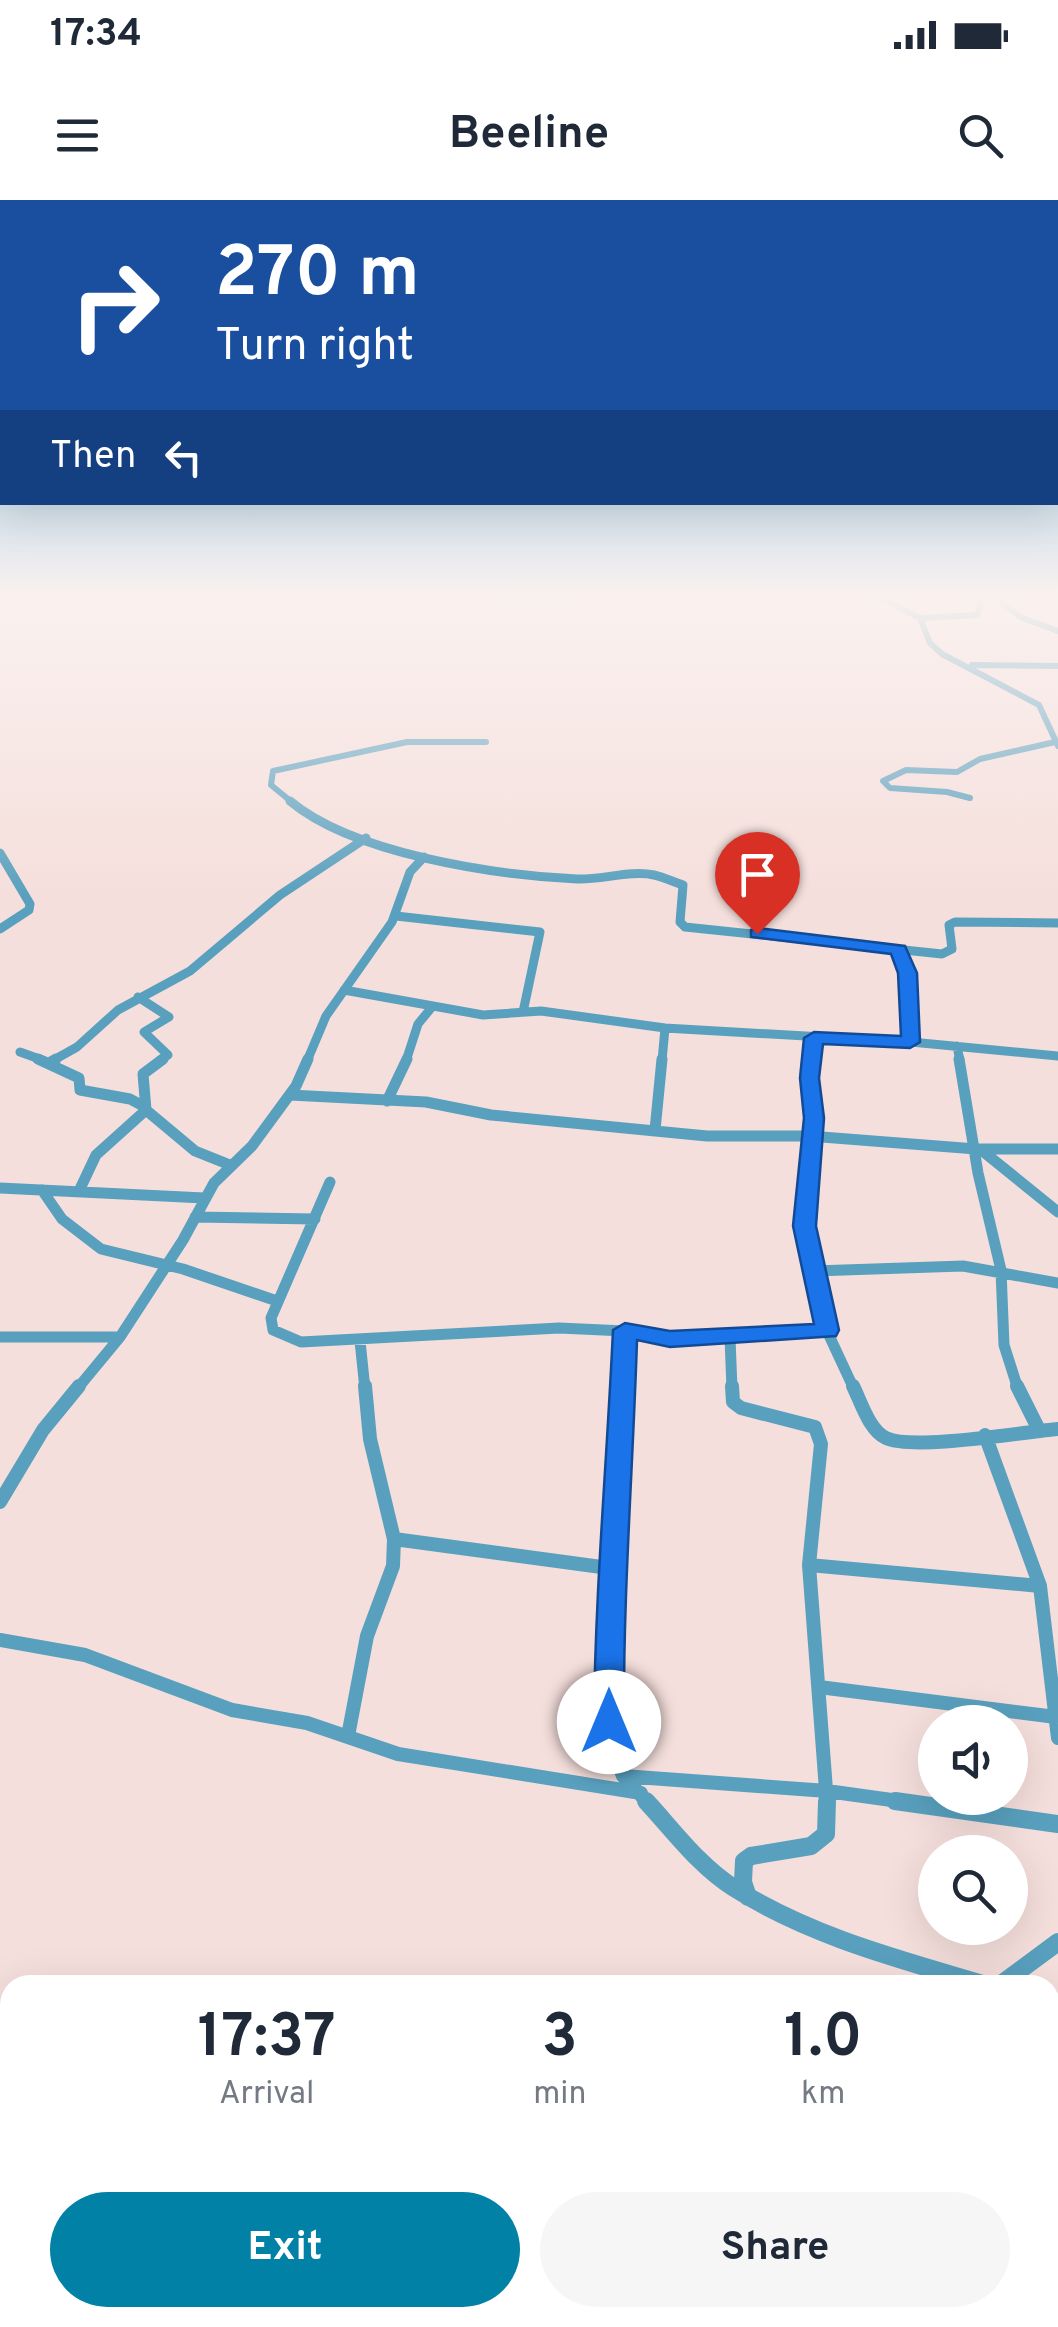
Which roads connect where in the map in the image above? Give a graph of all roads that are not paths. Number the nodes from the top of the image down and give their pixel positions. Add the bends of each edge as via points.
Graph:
1 (1027, 697) edge
2 (486, 742) dead end
3 (1056, 744) edge
4 (970, 798) dead end
5 (366, 838) junction
6 (0, 852) edge
7 (424, 857) junction
8 (396, 916) junction
9 (1058, 923) edge
10 (0, 929) edge
11 (898, 950) junction
12 (344, 990) junction
13 (138, 997) junction
14 (432, 1007) junction
15 (523, 1012) junction
16 (666, 1028) junction
17 (814, 1038) junction
18 (910, 1042) junction
19 (956, 1046) junction
20 (20, 1052) dead end
21 (1058, 1056) edge
22 (51, 1062) junction
23 (290, 1095) junction
24 (387, 1101) junction
25 (145, 1108) junction
26 (655, 1130) junction
27 (809, 1136) junction
28 (978, 1149) junction
29 (1058, 1149) edge
30 (230, 1166) junction
31 (330, 1182) dead end
32 (0, 1188) edge
33 (42, 1190) junction
34 (79, 1191) junction
35 (204, 1198) junction
36 (1058, 1212) edge
37 (196, 1217) junction
38 (314, 1218) junction
39 (165, 1264) junction
40 (1001, 1270) junction
41 (814, 1271) junction
42 (1058, 1283) edge
43 (278, 1301) junction
44 (625, 1330) junction
45 (828, 1330) junction
46 (0, 1336) edge
47 (120, 1337) junction
48 (730, 1338) junction
49 (360, 1341) junction
50 (1058, 1429) edge
51 (1039, 1430) junction
52 (985, 1435) junction
53 (0, 1502) edge
54 (394, 1539) junction
55 (809, 1566) junction
56 (616, 1569) junction
57 (1040, 1586) junction
58 (0, 1640) edge
59 (819, 1687) junction
60 (1056, 1717) edge
61 (348, 1736) junction
62 (1058, 1738) edge
63 (624, 1776) junction
64 (826, 1791) junction
65 (641, 1794) junction
66 (1058, 1824) edge
67 (748, 1897) junction
68 (1058, 1942) edge
69 (952, 1975) edge
70 (1013, 1975) edge

1 - 3 street via 1039,704
2 - 5 street via 452,736 368,747 271,773 272,789 307,815
3 - 4 street via 980,759 959,771 906,770 883,781 890,788
5 - 7 street
5 - 13 street via 280,895 190,971
6 - 10 street via 30,904
7 - 8 street via 410,872
7 - 11 street via 540,878 657,876 682,883 685,928
8 - 12 street
8 - 15 street via 540,932
9 - 11 street via 955,922 949,925 950,952
11 - 18 street via 908,973
12 - 14 street
12 - 23 street
13 - 22 street
13 - 25 street via 169,1016 144,1032 168,1054 143,1074
14 - 15 street via 483,1015
14 - 24 street via 418,1024
15 - 16 street
16 - 17 street
16 - 26 street
17 - 18 street
17 - 27 street
18 - 19 street
19 - 21 street
19 - 28 street
20 - 22 street
22 - 25 street via 78,1076 80,1090
23 - 24 street
23 - 30 street
24 - 26 street
25 - 30 street via 196,1152
25 - 34 street via 99,1148
26 - 27 street
27 - 28 street
27 - 41 street via 804,1226
28 - 29 street
28 - 36 street
28 - 40 street
30 - 35 street
31 - 38 street
32 - 33 street
33 - 34 street
33 - 39 street via 90,1243
34 - 35 street
35 - 37 street
37 - 38 street
37 - 39 street
38 - 43 street
39 - 43 street
39 - 47 street
40 - 41 street
40 - 42 street
40 - 51 street via 1009,1367
41 - 45 street
43 - 49 street via 270,1324 283,1338
44 - 48 street via 670,1339
44 - 49 street via 483,1330
44 - 56 street
45 - 48 street
45 - 52 street via 870,1422 884,1438 910,1443
46 - 47 street
47 - 53 street via 43,1430
48 - 55 street via 733,1402 804,1422 820,1434
49 - 54 street via 370,1440
50 - 51 street
51 - 52 street
52 - 57 street
54 - 56 street
54 - 61 street via 393,1566 367,1636
55 - 57 street
55 - 59 street
56 - 63 street via 610,1739
57 - 60 street
58 - 61 street via 85,1655 232,1710
59 - 60 street
59 - 64 street
60 - 62 street
61 - 65 street via 440,1763
63 - 64 street
63 - 65 street
64 - 66 street
64 - 67 street via 821,1841 751,1856 744,1862
65 - 67 street via 700,1860
67 - 69 street via 836,1941
68 - 70 street

